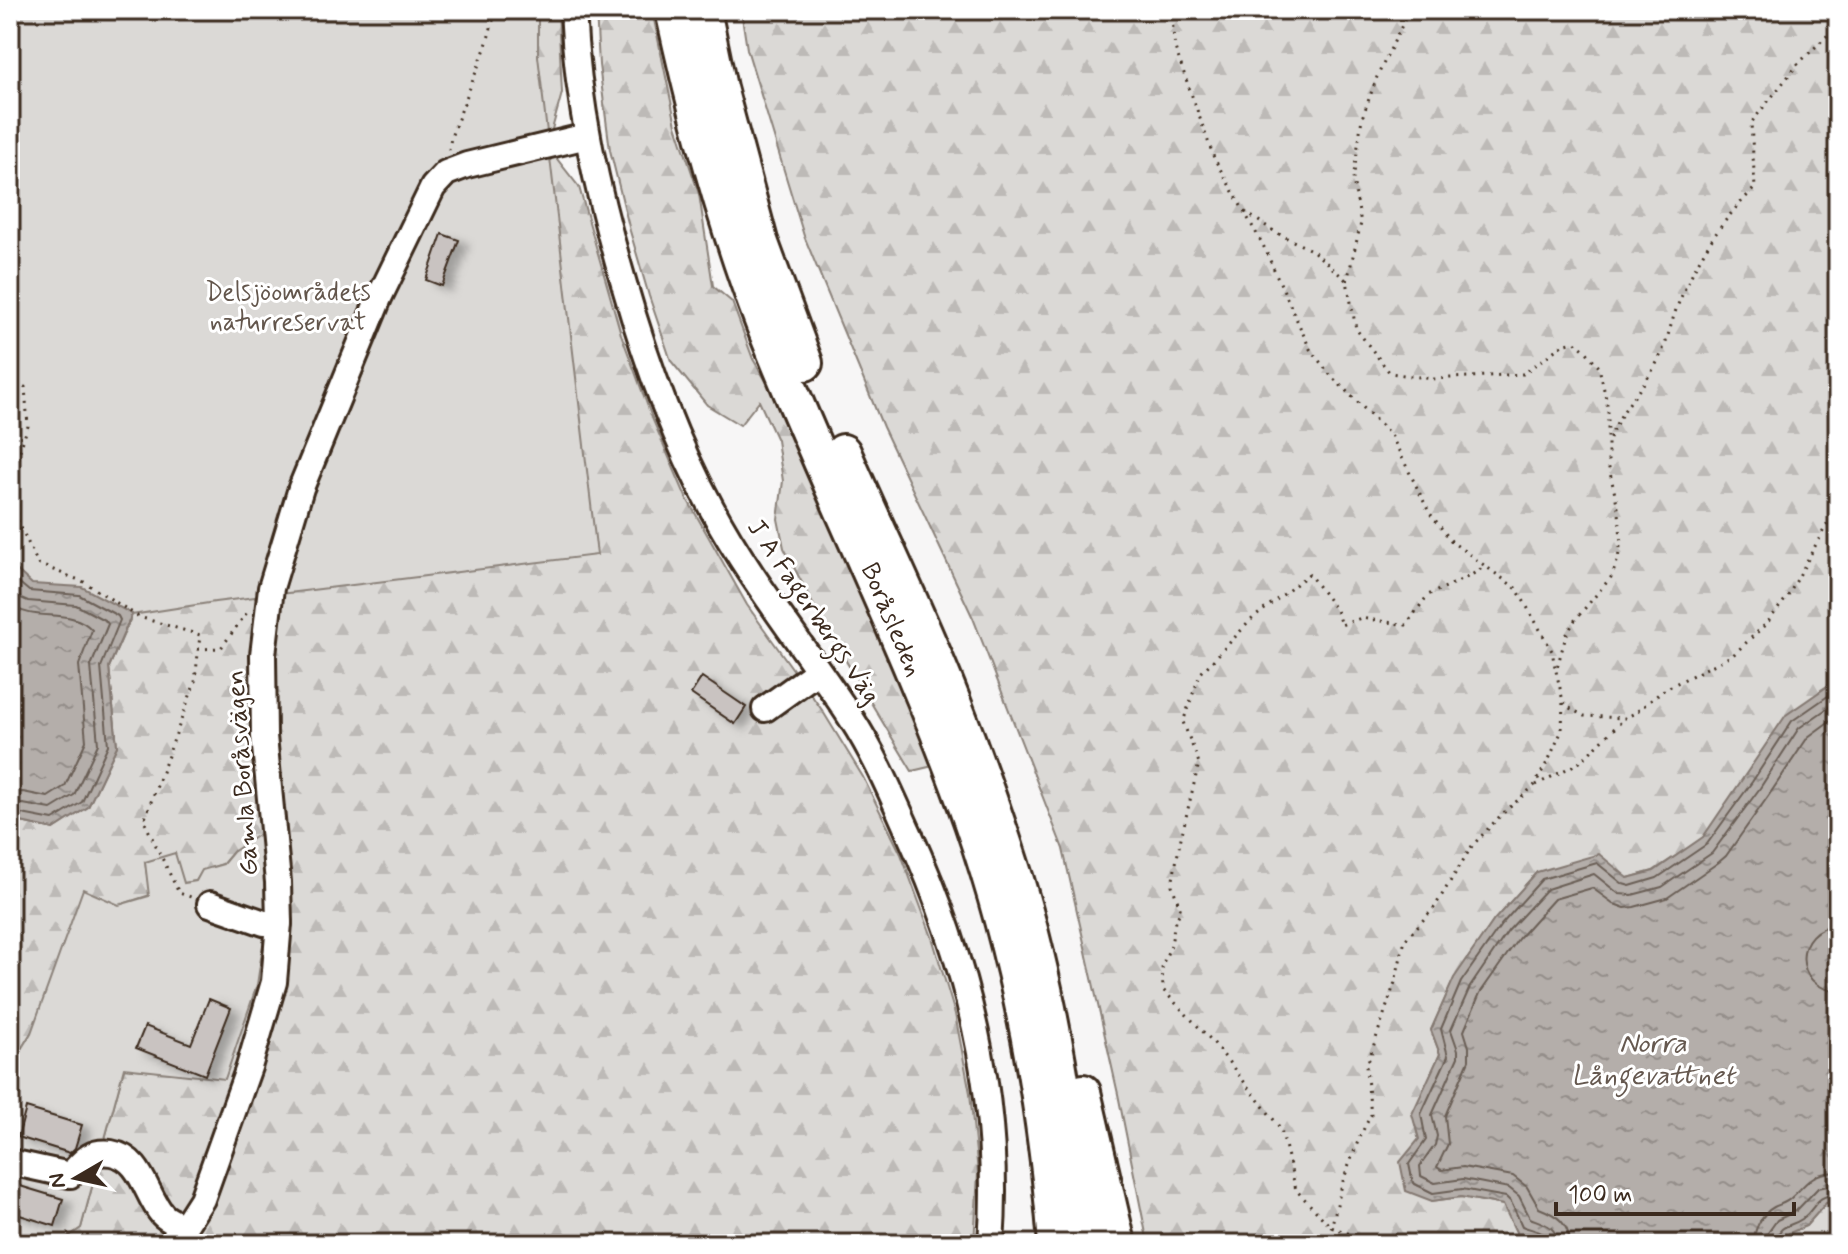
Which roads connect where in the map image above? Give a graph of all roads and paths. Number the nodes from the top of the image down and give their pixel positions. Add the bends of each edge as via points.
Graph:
1 (496, 10) edge
2 (573, 10) edge
3 (673, 10) edge
4 (703, 10) edge
5 (1171, 10) edge
6 (1406, 10) edge
7 (1838, 25) edge
8 (587, 136) junction
9 (446, 173) junction
10 (1245, 212) junction
11 (1347, 281) junction
12 (10, 379) edge
13 (1609, 443) junction
14 (1838, 512) edge
15 (1485, 566) junction
16 (269, 605) junction
17 (198, 649) junction
18 (818, 671) junction
19 (1556, 671) junction
20 (1563, 701) junction
21 (765, 709) dead end
22 (1625, 718) junction
23 (1534, 786) junction
24 (1017, 883) junction
25 (210, 904) joint
26 (279, 923) junction
27 (1040, 1101) junction
28 (10, 1162) edge
29 (1331, 1227) junction
30 (177, 1236) edge
31 (991, 1244) edge
32 (1038, 1244) edge
33 (1056, 1244) edge
34 (1083, 1244) edge
35 (1118, 1244) edge
36 (1327, 1244) edge
37 (1379, 1244) edge

1 - 9 path via 451,137
2 - 8 street, J A Fagerbergs Väg
3 - 27 highway, Boråsleden via 708,160 734,243 972,824 1015,972
4 - 24 highway, Boråsleden via 738,164 785,312 953,700
5 - 10 path via 1175,48 1214,158
6 - 11 path via 1362,118 1353,180 1361,223
7 - 13 path via 1798,64 1751,123 1755,188 1733,208 1701,255 1660,357 1615,425
8 - 9 street
8 - 18 street, J A Fagerbergs Väg via 618,265 672,425 710,507
9 - 16 street, Gamla Boråsvägen via 433,187 386,284 313,459
10 - 11 path via 1313,251
10 - 15 path via 1310,349 1391,435 1429,512 1452,542
11 - 13 path via 1356,329 1390,373 1433,379 1523,374 1562,345 1575,342 1599,367
12 - 17 path via 25,387 28,426 19,453 17,519 38,564 84,582 139,617 200,635
13 - 19 path via 1608,464 1619,512 1618,559 1612,576 1566,636
14 - 22 path via 1767,623 1733,655 1665,689
15 - 19 path via 1517,589 1552,651
15 - 29 path via 1428,595 1406,625 1361,618 1341,625 1309,574 1251,620 1200,674 1183,722 1199,763 1172,885 1181,911 1162,965 1163,990 1213,1042 1281,1129 1296,1190
16 - 17 path via 247,612 221,648
16 - 26 street, Gamla Boråsvägen via 263,655 264,736
17 - 25 path via 195,682 144,821 179,893
18 - 21 street
18 - 31 street, J A Fagerbergs Väg via 891,792 931,881 966,986 984,1065 992,1138
19 - 20 path
20 - 22 path via 1584,716
20 - 23 path via 1562,730
22 - 23 path via 1580,762
23 - 29 path via 1472,846 1434,908 1405,940 1366,1068 1371,1115 1343,1181
24 - 34 highway, Boråsleden via 1058,1056
24 - 35 highway via 1059,994
25 - 26 street
26 - 30 street, Gamla Boråsvägen via 274,982 249,1067 202,1199
27 - 32 highway
27 - 33 highway, Boråsleden
28 - 30 street via 70,1175 91,1154 124,1157 139,1171
29 - 36 path
29 - 37 path

